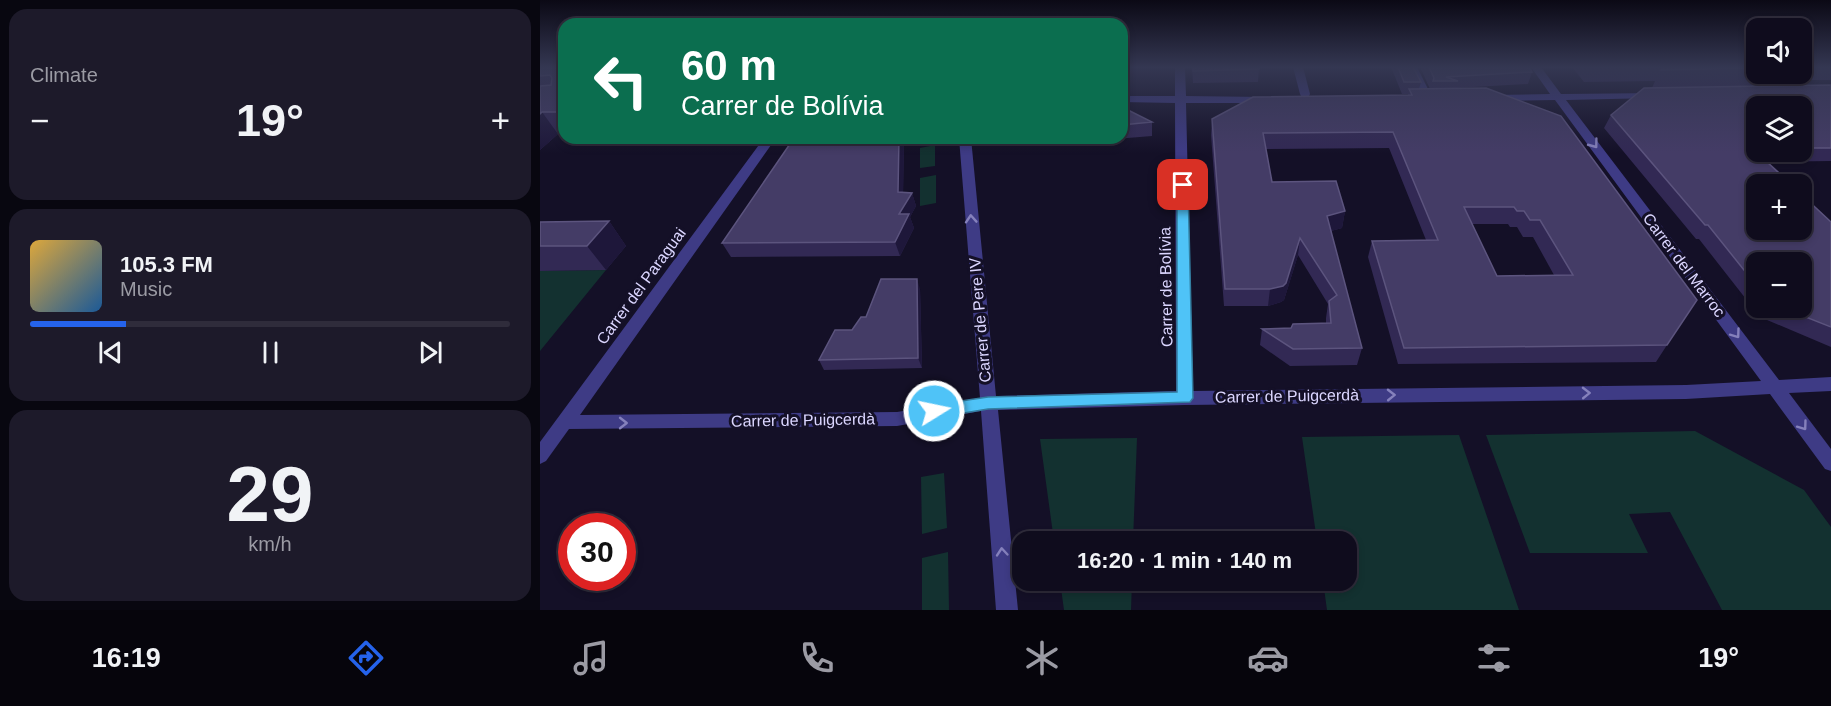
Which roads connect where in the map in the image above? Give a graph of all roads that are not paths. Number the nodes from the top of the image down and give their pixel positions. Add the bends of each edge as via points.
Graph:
1 (1181, 95) edge
2 (1301, 95) edge
3 (1423, 95) edge
4 (1640, 95) edge
5 (1559, 97) junction
6 (1439, 98) edge
7 (1475, 98) edge
8 (1128, 99) edge
9 (1181, 99) junction
10 (1275, 100) edge
11 (1318, 100) edge
12 (766, 144) edge
13 (966, 144) edge
14 (1831, 384) edge
15 (1776, 388) junction
16 (1185, 398) junction
17 (988, 403) junction
18 (564, 422) junction
19 (540, 456) edge
20 (1831, 463) edge
21 (1007, 610) edge

1 - 9 street, Carrer de Bolívia
2 - 11 street
3 - 6 street
4 - 5 street
5 - 7 street
5 -> 15 street, Carrer del Marroc
8 - 9 street
9 - 10 street
9 - 16 street, Carrer de Bolívia
12 - 18 street, Carrer del Paraguai
17 -> 13 street, Carrer de Pere IV
14 - 15 street, Carrer de Puigcerdà
16 -> 15 street, Carrer de Puigcerdà
15 -> 20 street, Carrer del Marroc
16 - 17 street, Carrer de Puigcerdà
18 -> 17 street, Carrer de Puigcerdà via 897,419
21 -> 17 street, Carrer de Pere IV
18 - 19 street, Carrer del Paraguai

